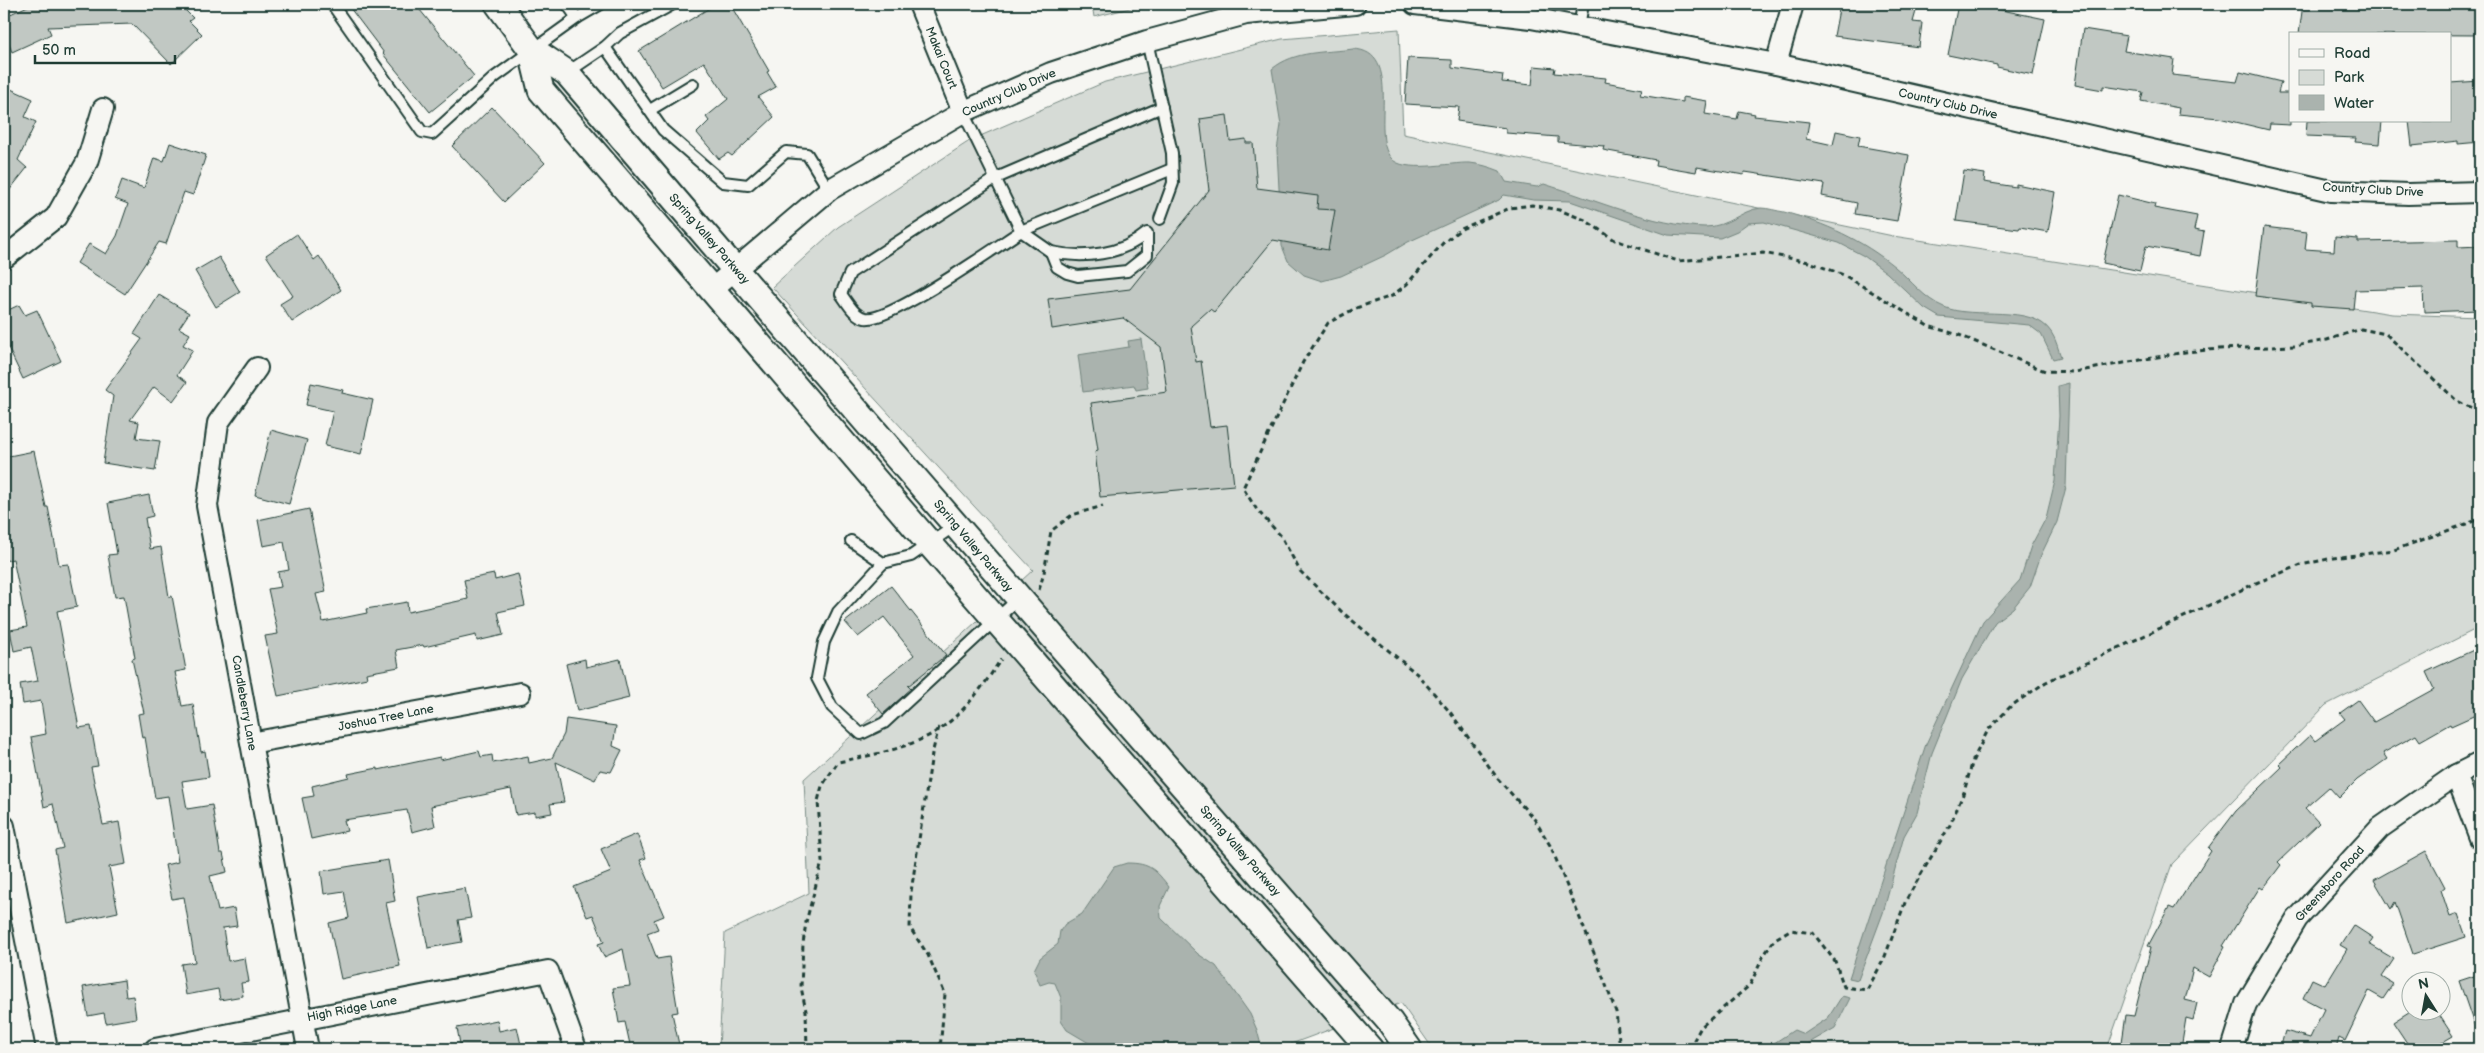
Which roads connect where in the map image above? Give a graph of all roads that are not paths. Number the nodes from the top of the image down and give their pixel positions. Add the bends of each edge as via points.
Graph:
1 (332, 4) edge
2 (498, 4) edge
3 (568, 4) edge
4 (601, 4) edge
5 (673, 4) edge
6 (919, 4) edge
7 (1355, 4) edge
8 (1415, 4) edge
9 (1583, 4) edge
10 (1793, 4) edge
11 (577, 18) junction
12 (1579, 27) junction
13 (1147, 41) junction
14 (605, 47) junction
15 (531, 49) junction
16 (1776, 64) junction
17 (567, 73) junction
18 (693, 84) dead end
19 (1162, 108) junction
20 (103, 109) dead end
21 (650, 110) junction
22 (963, 112) junction
23 (1172, 170) junction
24 (994, 179) junction
25 (829, 190) junction
26 (2480, 192) edge
27 (1160, 219) dead end
28 (1021, 231) junction
29 (1051, 252) junction
30 (4, 258) edge
31 (734, 270) junction
32 (711, 290) junction
33 (257, 368) dead end
34 (957, 524) junction
35 (852, 541) dead end
36 (929, 543) junction
37 (883, 562) junction
38 (1023, 605) junction
39 (997, 619) junction
40 (520, 693) dead end
41 (251, 744) junction
42 (2480, 763) edge
43 (2456, 774) junction
44 (4, 826) edge
45 (2480, 838) edge
46 (302, 1019) junction
47 (47, 1049) edge
48 (156, 1049) edge
49 (308, 1049) edge
50 (576, 1049) edge
51 (1370, 1049) edge
52 (1409, 1049) edge
53 (2232, 1049) edge

1 - 15 lane via 422,132 432,134
2 - 15 street, Spring Valley Parkway
3 - 11 lane
4 - 11 lane
5 - 14 lane via 620,33
6 - 22 street, Makai Court
7 - 13 street, Country Club Drive via 1246,14
8 - 12 street, Country Club Drive
9 - 12 lane
10 - 16 street
11 - 15 lane
12 - 16 street, Country Club Drive
13 - 19 lane
13 - 22 street, Country Club Drive via 1051,73
14 - 17 lane
14 - 21 lane
15 - 17 street, Spring Valley Parkway
15 - 32 street, Spring Valley Parkway via 541,90
16 - 26 street, Country Club Drive via 2331,191
17 - 31 street, Spring Valley Parkway
18 - 21 lane
19 - 23 lane via 1172,153
19 - 24 lane
20 - 30 street via 88,162 56,217
21 - 25 lane via 663,130 723,182 748,185 786,152 807,154
22 - 24 lane
22 - 25 street, Country Club Drive
23 - 27 lane via 1173,183
23 - 28 lane
24 - 28 lane
24 - 28 lane via 850,273 841,294 858,315 876,317 913,300
25 - 31 street, Country Club Drive
28 - 29 lane
29 - 29 lane via 1057,267 1067,273 1090,276 1127,271 1147,255 1147,233 1134,244 1114,251 1086,255
31 - 32 street, Country Club Drive
31 - 34 street, Spring Valley Parkway
32 - 36 street, Spring Valley Parkway
33 - 41 street, Candleberry Lane via 218,423 207,506
34 - 36 lane
34 - 38 street, Spring Valley Parkway
35 - 37 lane
36 - 37 lane via 911,556
36 - 39 street, Spring Valley Parkway
37 - 39 lane via 838,612 824,642 817,678 832,707 861,734 884,723
38 - 39 lane
38 - 52 street, Spring Valley Parkway via 1383,1014
39 - 51 street, Spring Valley Parkway
40 - 41 street, Joshua Tree Lane
41 - 46 street, Candleberry Lane
42 - 43 street, Greensboro Road
43 - 45 street
43 - 53 street, Greensboro Road via 2380,828 2297,919 2246,1004
44 - 47 street
46 - 48 street, High Ridge Lane
46 - 49 street, Candleberry Lane
46 - 50 street, High Ridge Lane via 548,971

